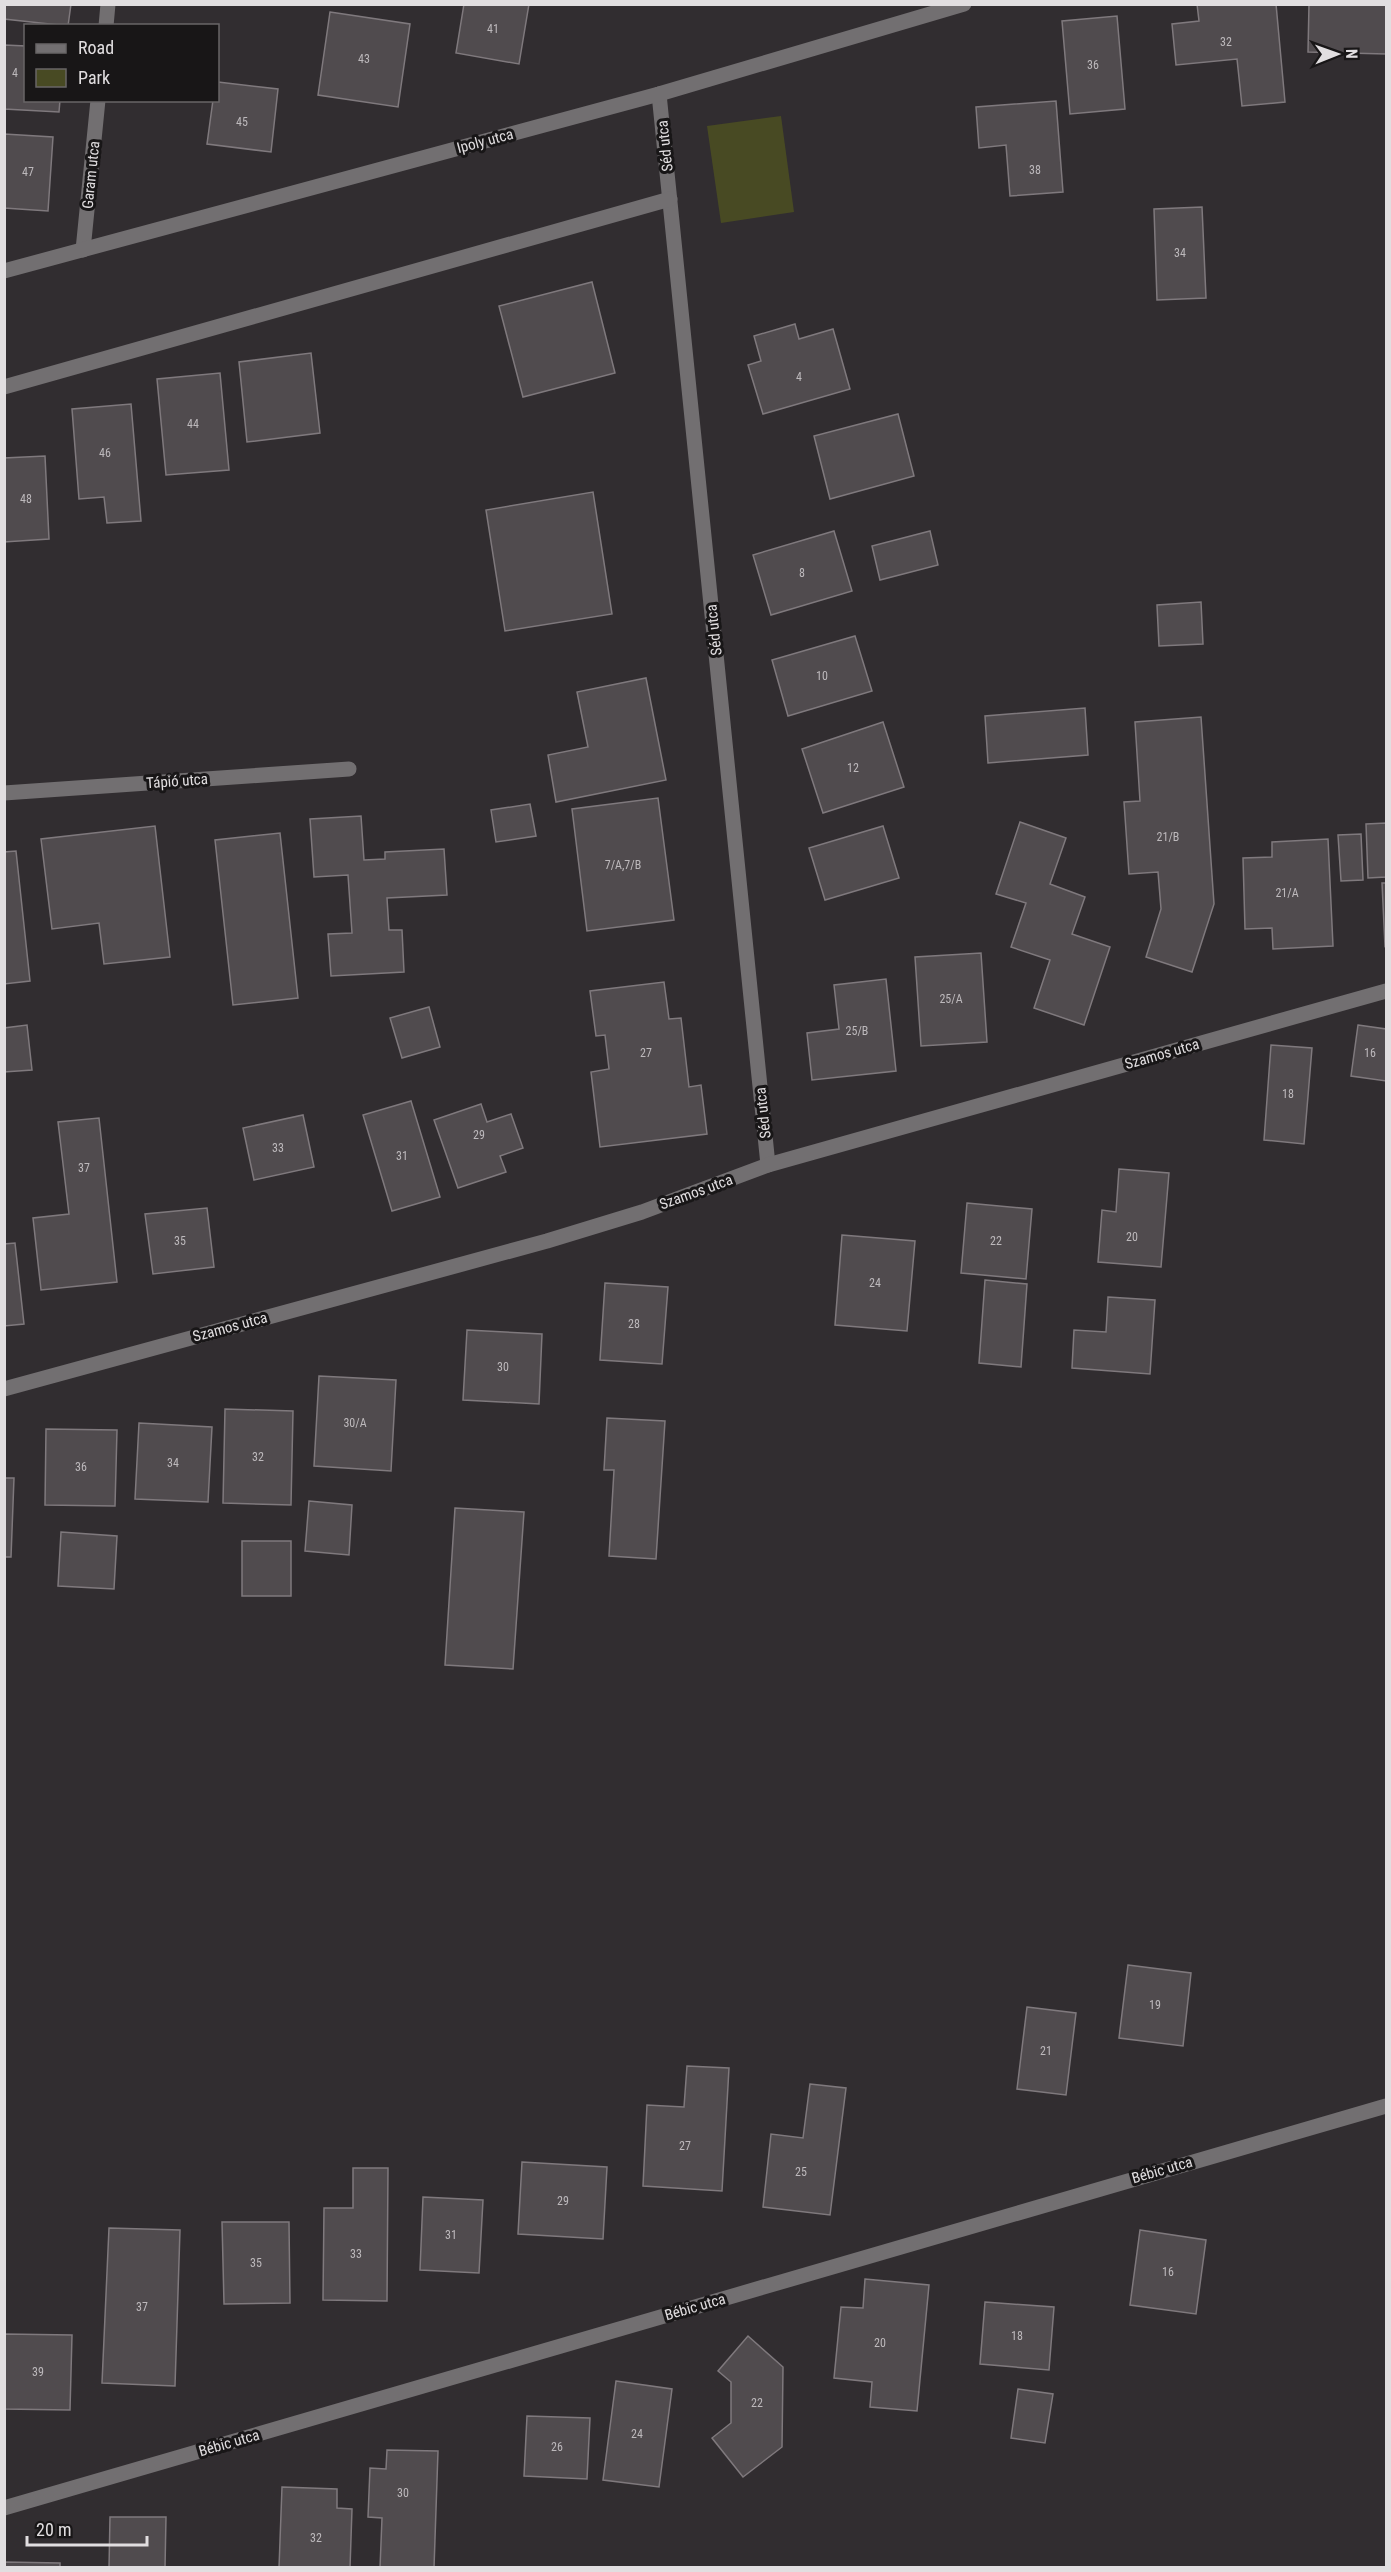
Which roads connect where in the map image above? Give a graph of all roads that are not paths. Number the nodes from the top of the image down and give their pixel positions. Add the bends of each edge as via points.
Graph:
1 (108, 4) edge
2 (964, 4) edge
3 (106, 24) edge
4 (659, 94) junction
5 (98, 102) edge
6 (670, 199) junction
7 (83, 250) junction
8 (4, 271) edge
9 (4, 387) edge
10 (349, 769) dead end
11 (4, 793) edge
12 (1386, 991) edge
13 (768, 1165) junction
14 (4, 1389) edge
15 (1386, 2106) edge
16 (4, 2508) edge

1 - 3 street
2 - 4 street, Ipoly utca
4 - 6 street, Séd utca
4 - 7 street, Ipoly utca
5 - 7 street, Garam utca
6 - 9 street
6 - 13 street, Séd utca
7 - 8 street, Ipoly utca
10 - 11 street, Tápió utca
12 - 13 street, Szamos utca
13 - 14 street, Szamos utca via 642,1212 547,1241
15 - 16 street, Bébic utca

